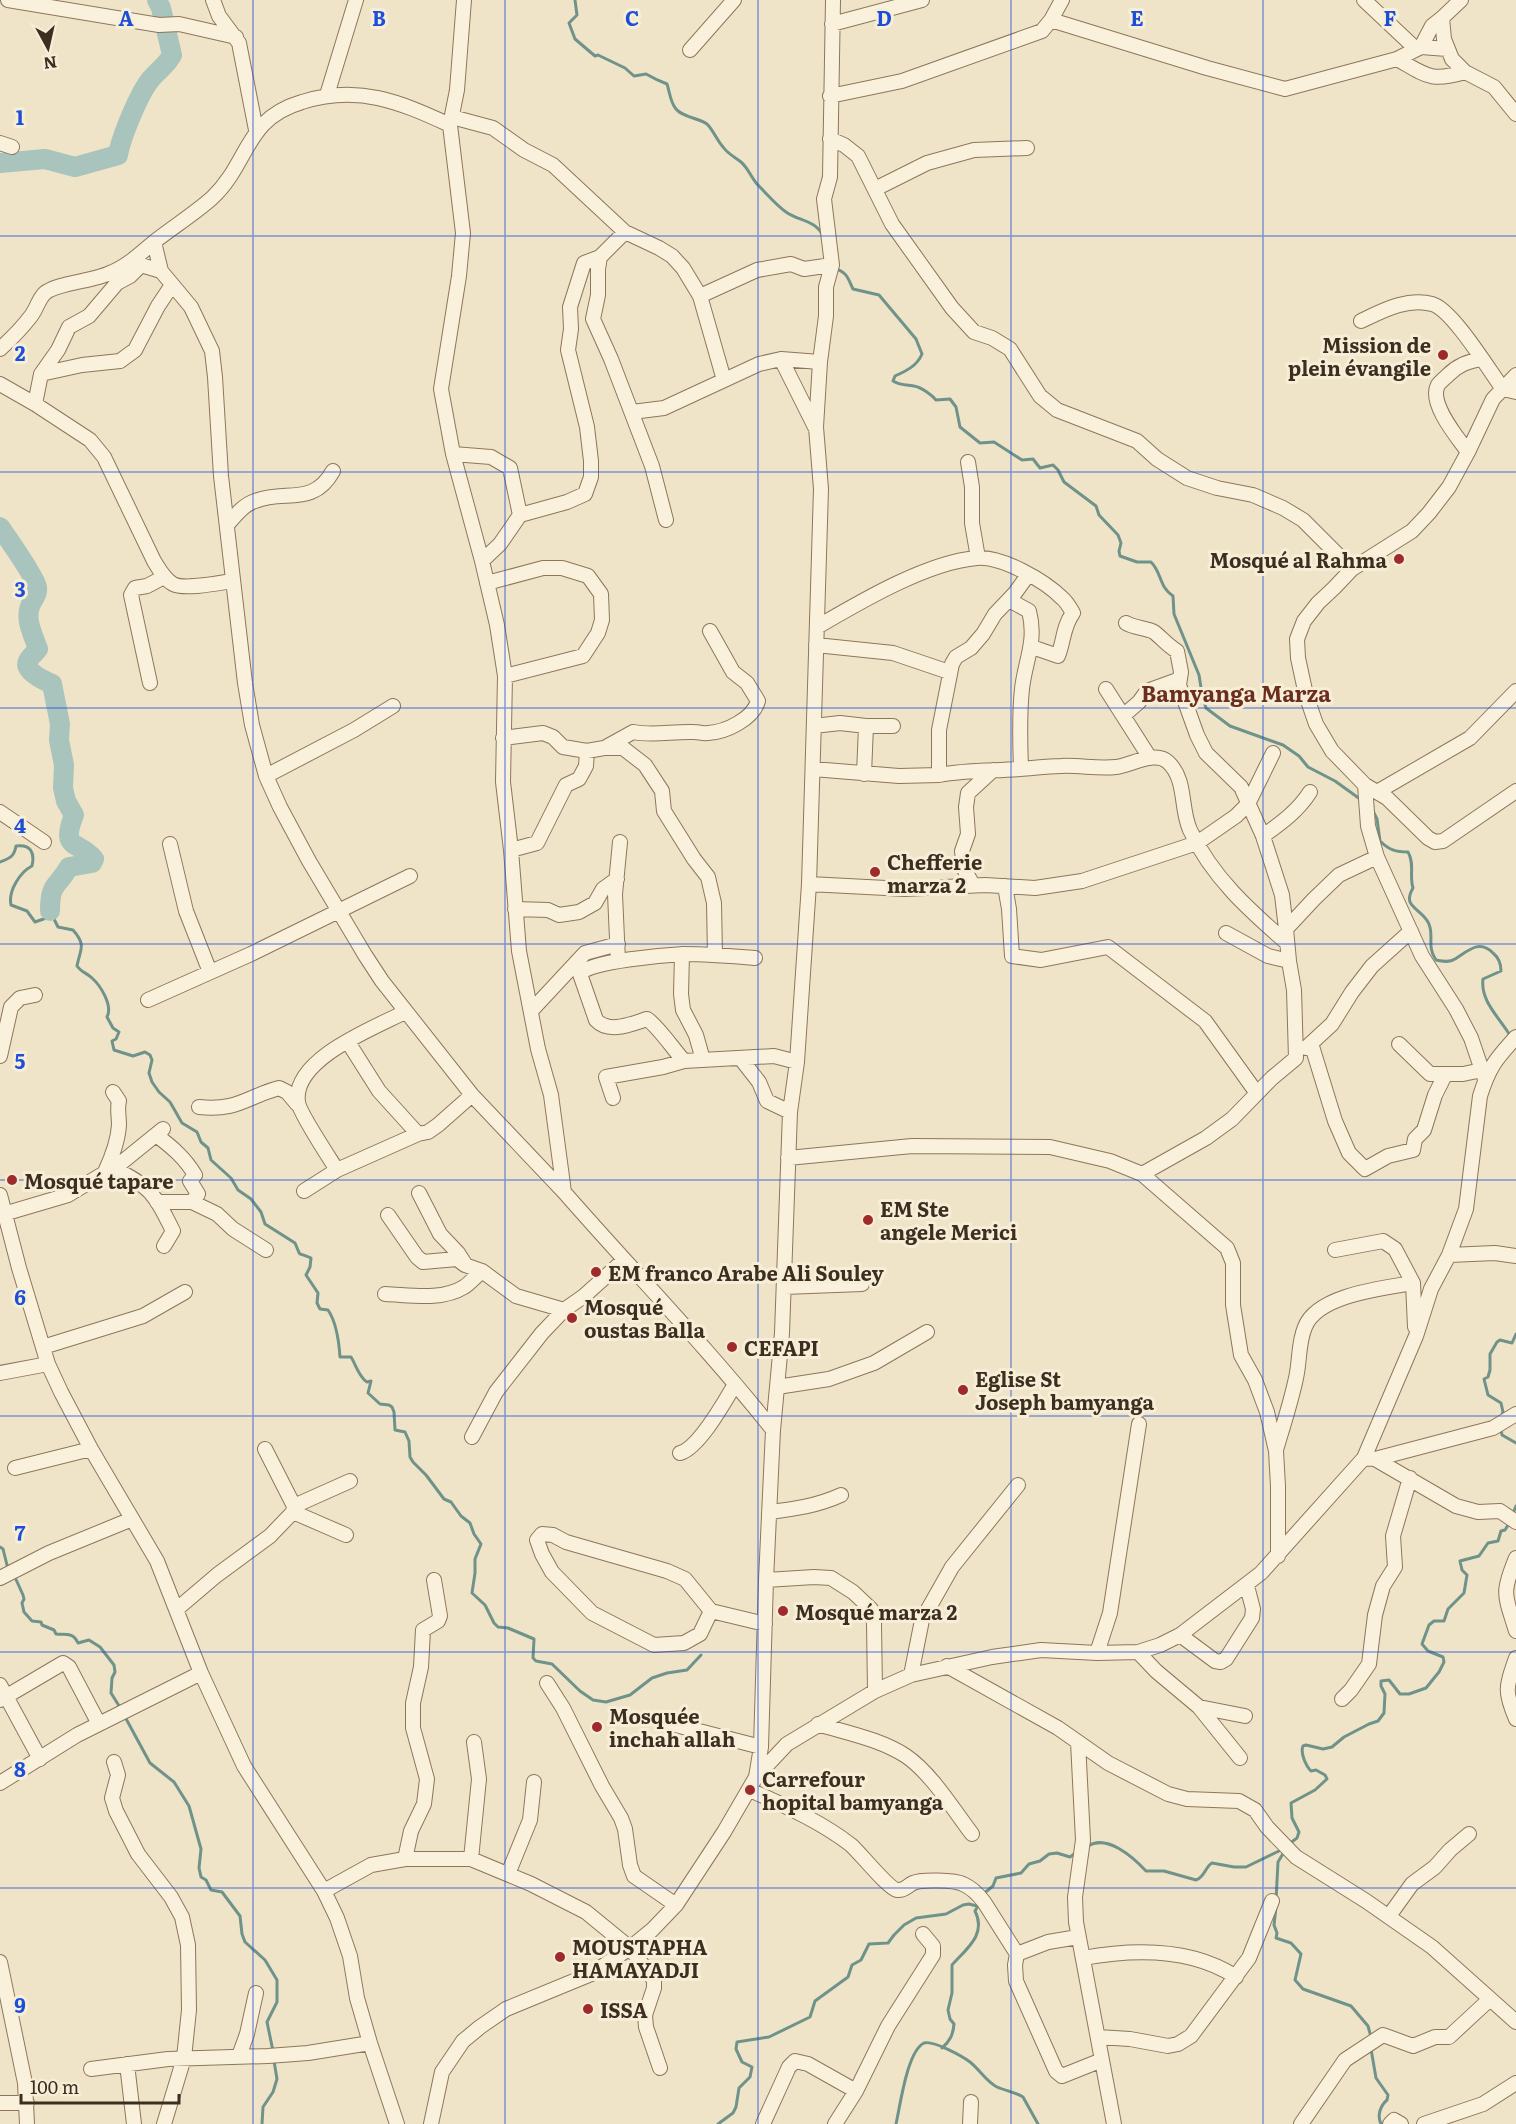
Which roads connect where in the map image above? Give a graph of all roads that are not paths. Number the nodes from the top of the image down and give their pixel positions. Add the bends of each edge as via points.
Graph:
1 (8, 0) edge
2 (213, 0) edge
3 (356, 0) edge
4 (463, 0) edge
5 (734, 0) edge
6 (833, 0) edge
7 (922, 0) edge
8 (1062, 0) edge
9 (1364, 0) edge
10 (1461, 0) edge
11 (1442, 18) junction
12 (1051, 20) junction
13 (832, 24) junction
14 (236, 37) junction
15 (1418, 48) junction
16 (1447, 49) junction
17 (690, 50) dead end
18 (1397, 59) junction
19 (1465, 72) junction
20 (327, 95) junction
21 (830, 96) junction
22 (1516, 114) edge
23 (451, 121) junction
24 (256, 130) junction
25 (830, 139) junction
26 (1027, 148) dead end
27 (874, 189) junction
28 (625, 232) junction
29 (154, 242) junction
30 (600, 257) junction
31 (832, 265) junction
32 (161, 271) junction
33 (172, 285) junction
34 (700, 296) junction
35 (1361, 321) dead end
36 (0, 349) edge
37 (781, 359) junction
38 (1482, 359) junction
39 (820, 362) junction
40 (41, 374) junction
41 (1516, 375) edge
42 (724, 380) junction
43 (0, 384) edge
44 (1510, 391) edge
45 (35, 404) junction
46 (632, 412) junction
47 (816, 427) junction
48 (1468, 452) junction
49 (453, 454) junction
50 (968, 462) dead end
51 (333, 471) dead end
52 (520, 515) junction
53 (666, 520) dead end
54 (227, 525) junction
55 (978, 558) junction
56 (482, 561) junction
57 (1352, 569) junction
58 (1028, 575) junction
59 (165, 577) junction
60 (232, 581) junction
61 (487, 583) junction
62 (1009, 600) junction
63 (1126, 623) dead end
64 (817, 627) junction
65 (710, 631) dead end
66 (816, 645) junction
67 (1032, 647) junction
68 (949, 672) junction
69 (505, 676) junction
70 (1180, 679) junction
71 (150, 683) dead end
72 (1106, 689) dead end
73 (1516, 690) edge
74 (393, 706) dead end
75 (1124, 715) junction
76 (814, 726) junction
77 (867, 726) junction
78 (893, 726) dead end
79 (503, 738) junction
80 (604, 748) junction
81 (587, 751) junction
82 (1273, 753) dead end
83 (1150, 758) junction
84 (813, 769) junction
85 (1021, 769) junction
86 (993, 770) junction
87 (864, 774) junction
88 (939, 775) junction
89 (266, 776) junction
90 (1369, 791) junction
91 (1516, 791) edge
92 (1310, 792) dead end
93 (1248, 804) junction
94 (0, 813) edge
95 (1263, 836) junction
96 (44, 842) dead end
97 (620, 842) dead end
98 (170, 843) dead end
99 (1197, 843) junction
100 (511, 850) junction
101 (1377, 857) junction
102 (410, 876) dead end
103 (617, 879) junction
104 (809, 884) junction
105 (973, 885) junction
106 (1005, 886) junction
107 (515, 909) junction
108 (338, 911) junction
109 (1411, 931) junction
110 (1226, 933) dead end
111 (1287, 936) junction
112 (618, 944) junction
113 (682, 954) junction
114 (715, 955) junction
115 (755, 958) dead end
116 (618, 961) junction
117 (1288, 961) junction
118 (210, 972) junction
119 (35, 995) dead end
120 (148, 1000) dead end
121 (531, 1011) junction
122 (405, 1012) junction
123 (1512, 1041) edge
124 (348, 1042) junction
125 (1311, 1043) junction
126 (1399, 1044) dead end
127 (0, 1056) edge
128 (1296, 1058) junction
129 (741, 1059) junction
130 (703, 1060) junction
131 (684, 1061) junction
132 (797, 1062) junction
133 (1483, 1074) junction
134 (1445, 1075) junction
135 (113, 1092) dead end
136 (1256, 1092) junction
137 (472, 1095) junction
138 (613, 1098) dead end
139 (297, 1104) junction
140 (199, 1107) dead end
141 (790, 1112) junction
142 (418, 1134) junction
143 (788, 1158) junction
144 (109, 1170) junction
145 (337, 1170) junction
146 (1142, 1174) junction
147 (304, 1191) dead end
148 (564, 1192) junction
149 (419, 1193) dead end
150 (0, 1195) edge
151 (157, 1202) junction
152 (192, 1202) junction
153 (2, 1214) edge
154 (388, 1215) dead end
155 (164, 1246) dead end
156 (266, 1250) dead end
157 (1335, 1250) dead end
158 (1449, 1255) junction
159 (1516, 1256) edge
160 (624, 1260) junction
161 (465, 1265) junction
162 (482, 1271) junction
163 (1413, 1283) junction
164 (862, 1284) dead end
165 (784, 1287) junction
166 (185, 1292) dead end
167 (385, 1294) dead end
168 (564, 1310) junction
169 (927, 1332) dead end
170 (1416, 1336) junction
171 (43, 1347) junction
172 (48, 1364) junction
173 (0, 1373) edge
174 (735, 1384) junction
175 (777, 1387) junction
176 (1516, 1414) edge
177 (1138, 1424) dead end
178 (773, 1430) junction
179 (472, 1437) dead end
180 (91, 1449) junction
181 (265, 1449) dead end
182 (1276, 1451) junction
183 (680, 1453) dead end
184 (1370, 1459) junction
185 (15, 1468) dead end
186 (1410, 1478) junction
187 (350, 1481) dead end
188 (1018, 1485) dead end
189 (841, 1495) dead end
190 (294, 1509) junction
191 (769, 1512) junction
192 (132, 1519) junction
193 (1512, 1520) edge
194 (346, 1534) dead end
195 (1278, 1556) junction
196 (1516, 1558) edge
197 (2, 1577) edge
198 (434, 1580) dead end
199 (766, 1580) junction
200 (1247, 1586) junction
201 (177, 1609) junction
202 (711, 1611) junction
203 (765, 1624) junction
204 (1516, 1631) edge
205 (1180, 1635) junction
206 (1138, 1652) junction
207 (1097, 1653) junction
208 (1516, 1659) edge
209 (947, 1666) junction
210 (201, 1673) junction
211 (911, 1675) junction
212 (547, 1683) dead end
213 (875, 1691) junction
214 (2, 1694) edge
215 (1342, 1699) dead end
216 (1199, 1707) junction
217 (1245, 1716) dead end
218 (1516, 1719) edge
219 (103, 1722) junction
220 (664, 1722) dead end
221 (818, 1724) junction
222 (474, 1742) dead end
223 (1078, 1742) junction
224 (762, 1747) junction
225 (1240, 1758) dead end
226 (40, 1759) junction
227 (114, 1762) dead end
228 (756, 1777) junction
229 (534, 1782) dead end
230 (0, 1784) edge
231 (750, 1790) junction
232 (972, 1833) dead end
233 (1469, 1834) dead end
234 (405, 1859) junction
235 (471, 1859) junction
236 (508, 1874) junction
237 (324, 1891) junction
238 (1272, 1902) dead end
239 (676, 1905) junction
240 (1389, 1916) junction
241 (923, 1934) dead end
242 (1078, 1937) junction
243 (630, 1948) junction
244 (1017, 1954) junction
245 (1083, 1958) junction
246 (1, 1968) edge
247 (1236, 1977) junction
248 (256, 1994) dead end
249 (1490, 1999) junction
250 (1516, 2022) edge
251 (1098, 2037) junction
252 (370, 2043) junction
253 (239, 2056) junction
254 (184, 2058) junction
255 (1102, 2060) junction
256 (127, 2064) junction
257 (91, 2068) dead end
258 (660, 2068) dead end
259 (1515, 2087) edge
260 (856, 2091) junction
261 (971, 2102) dead end
262 (0, 2103) edge
263 (27, 2103) junction
264 (27, 2124) edge
265 (134, 2124) edge
266 (164, 2124) edge
267 (397, 2124) edge
268 (431, 2124) edge
269 (763, 2124) edge
270 (835, 2124) edge
271 (970, 2124) edge
272 (1113, 2124) edge
273 (1300, 2124) edge
274 (1390, 2124) edge
275 (1401, 2124) edge
276 (1424, 2124) edge

1 - 14 street via 159,25 179,24
2 - 14 street via 219,16
3 - 20 street
4 - 23 street via 458,83
5 - 17 street
6 - 13 street
7 - 13 street
8 - 12 street
9 - 15 street
10 - 11 street
11 - 15 street
11 - 16 street
12 - 18 street via 1285,89
12 - 21 street via 1042,31 902,81
13 - 21 street
14 - 24 street
15 - 16 street
15 - 18 street
16 - 19 street
18 - 19 street via 1437,78
19 - 22 street via 1494,87
20 - 23 street via 391,100
20 - 24 street via 284,109
21 - 25 street
23 - 28 street via 493,128 553,165
23 - 49 street via 463,233 441,389
24 - 29 street via 224,186
25 - 27 street via 858,156
25 - 31 street via 830,177 824,199
26 - 27 street via 974,150 927,163
27 - 57 street via 892,224 952,308 974,332 1010,349 1040,396 1057,410 1137,441 1187,478 1253,495 1283,508 1304,520
28 - 30 street
28 - 34 street via 672,256
29 - 32 street
29 - 36 street via 109,274 45,293 32,316
30 - 46 street via 593,320
30 - 52 street via 585,263 576,287 570,308 568,350 587,427 591,477 585,494
31 - 34 street via 804,269 791,264 757,270
31 - 39 street via 826,287
32 - 33 street
32 - 40 street via 141,265 117,283 89,316 69,327
33 - 40 street via 135,350 120,362
33 - 54 street via 191,307 212,351
34 - 42 street
35 - 38 street via 1389,307 1434,304 1449,315
37 - 39 street
37 - 42 street
37 - 47 street
38 - 44 street
38 - 48 street via 1452,371 1438,385 1435,397
39 - 47 street
40 - 45 street
41 - 44 street
42 - 46 street via 664,408
43 - 45 street
44 - 48 street via 1493,399
45 - 59 street via 90,440 104,458
46 - 53 street
47 - 64 street via 821,489
48 - 57 street via 1449,487 1418,525
49 - 52 street via 490,457 510,468
49 - 56 street
50 - 55 street
51 - 54 street via 316,491 255,501 243,507
52 - 56 street via 500,544
54 - 60 street
55 - 58 street
55 - 64 street via 933,569
56 - 61 street
57 - 90 street via 1304,621 1298,639 1298,658 1316,724 1332,751
58 - 62 street
58 - 67 street via 1064,599 1073,613 1065,623 1058,656
59 - 60 street via 174,585 183,586
59 - 71 street via 135,588 131,595
60 - 89 street via 252,725
61 - 69 street
61 - 69 street via 534,570 562,568 588,576 601,594 602,620 583,656
62 - 67 street via 1029,611
62 - 68 street via 977,641 956,657
63 - 70 street via 1153,631 1177,651
64 - 66 street
65 - 80 street via 734,672 747,683 758,701 756,708 728,729 707,734 633,732
66 - 68 street via 893,653
66 - 76 street
67 - 85 street via 1026,661 1019,721
68 - 88 street via 939,730
69 - 79 street
70 - 75 street via 1147,691
70 - 93 street via 1185,704 1206,753 1241,787
72 - 75 street
73 - 90 street via 1470,738
74 - 89 street
75 - 83 street
76 - 77 street
76 - 84 street
77 - 78 street
77 - 87 street
79 - 81 street via 543,733 563,747
79 - 100 street via 502,782
80 - 81 street
80 - 114 street via 623,748 645,765 662,791 664,812 708,876 714,903
81 - 100 street via 586,766 579,779 566,785 537,843
82 - 93 street
83 - 85 street via 1114,767
83 - 99 street via 1167,761 1178,776 1184,814
84 - 87 street
84 - 104 street
85 - 86 street
86 - 88 street
86 - 105 street via 968,793 968,834 962,851 964,869
87 - 88 street
89 - 108 street
90 - 91 street via 1387,798 1435,842 1463,829
90 - 101 street via 1368,826
92 - 95 street via 1292,814
93 - 95 street
93 - 99 street
94 - 96 street
95 - 111 street via 1282,895
97 - 103 street
98 - 118 street via 186,911
99 - 106 street via 1083,881 1035,888
99 - 111 street via 1210,866 1250,911
100 - 107 street
101 - 109 street
101 - 111 street via 1339,875 1314,899
102 - 108 street
103 - 107 street via 603,889 595,903 579,912 559,915 548,910
103 - 112 street
104 - 105 street via 905,889
104 - 132 street
105 - 106 street
106 - 136 street via 1012,956 1041,960 1108,947 1205,1021
107 - 121 street
108 - 118 street
108 - 122 street
109 - 125 street via 1372,966 1332,1024
109 - 133 street via 1471,1038
110 - 117 street via 1268,956
111 - 117 street
112 - 116 street
112 - 121 street via 585,953
113 - 114 street
113 - 116 street
113 - 130 street via 683,1010
114 - 115 street
116 - 131 street via 581,972 596,1020 611,1028 647,1019
117 - 128 street via 1294,990
118 - 120 street
119 - 127 street via 20,998 11,1007
121 - 148 street via 551,1095
122 - 124 street
122 - 137 street
123 - 133 street
124 - 139 street via 317,1061 304,1075
124 - 142 street via 379,1090
125 - 128 street
125 - 134 street via 1335,1121 1349,1153 1365,1169 1388,1156 1413,1150
126 - 134 street via 1430,1074
128 - 136 street
129 - 130 street
129 - 132 street via 774,1056
129 - 141 street via 759,1082 767,1101
130 - 131 street
131 - 138 street via 606,1077
132 - 141 street
133 - 134 street
133 - 158 street via 1466,1209
135 - 144 street via 119,1101 119,1123
136 - 146 street via 1232,1119 1206,1138
137 - 142 street via 438,1125
137 - 148 street
139 - 140 street via 279,1088 237,1105
139 - 145 street
141 - 143 street
142 - 145 street
143 - 146 street via 912,1146 1050,1147 1110,1161
143 - 165 street
144 - 151 street via 140,1182
144 - 152 street via 160,1132 195,1175 190,1181 198,1194
144 - 153 street via 68,1195
145 - 147 street
146 - 182 street via 1227,1248 1233,1263 1233,1305 1241,1355 1255,1380
148 - 160 street
149 - 161 street via 440,1234
150 - 153 street
151 - 152 street
151 - 155 street via 173,1231
152 - 156 street via 217,1214
153 - 171 street
154 - 161 street via 423,1262 457,1259
157 - 163 street via 1383,1241 1395,1249
158 - 159 street
158 - 170 street via 1431,1289
160 - 168 street
160 - 174 street
161 - 162 street
162 - 167 street via 451,1293
162 - 168 street via 516,1296
163 - 170 street
163 - 182 street via 1346,1296 1323,1307 1305,1325
164 - 165 street
165 - 175 street
166 - 171 street via 143,1316
168 - 179 street via 496,1392
169 - 175 street via 865,1366 829,1379
170 - 184 street
171 - 172 street
172 - 173 street
172 - 180 street
174 - 178 street
174 - 183 street via 700,1436
175 - 178 street
176 - 184 street via 1498,1426
177 - 207 street via 1110,1613
178 - 191 street
180 - 185 street
180 - 192 street
181 - 190 street
182 - 195 street
184 - 186 street
184 - 195 street
186 - 193 street via 1456,1506 1478,1512 1500,1511
186 - 215 street via 1393,1536 1395,1567 1383,1586 1375,1615 1369,1664
187 - 190 street
188 - 211 street via 952,1567 922,1620
189 - 191 street via 806,1507
190 - 194 street
190 - 201 street via 270,1536
191 - 199 street
192 - 197 street
192 - 201 street via 157,1561
195 - 200 street
196 - 204 street via 1505,1596
198 - 234 street via 440,1616 423,1630 421,1667 413,1703 413,1728 427,1779
199 - 203 street
199 - 213 street via 831,1578 871,1609
200 - 205 street
200 - 205 street via 1252,1618 1227,1659 1215,1660
201 - 210 street
202 - 202 street via 700,1634 684,1643 654,1646 592,1613 552,1572 537,1540 542,1534 553,1534 566,1542 667,1571 685,1579
202 - 203 street
203 - 224 street
205 - 206 street
206 - 207 street
206 - 216 street
207 - 209 street via 1041,1650
208 - 218 street via 1507,1684 1508,1704
209 - 211 street
209 - 223 street
210 - 219 street
210 - 237 street via 243,1766
211 - 213 street
212 - 239 street via 621,1818 634,1876
213 - 221 street
214 - 219 street via 63,1663
214 - 226 street
216 - 217 street
216 - 225 street
219 - 226 street
220 - 224 street
221 - 228 street via 786,1744
221 - 232 street via 905,1755 921,1769
222 - 235 street via 479,1779
223 - 240 street via 1108,1763 1168,1794 1187,1799 1239,1801 1256,1810 1296,1857
223 - 242 street via 1083,1840 1075,1897
224 - 228 street
226 - 230 street
227 - 254 street via 118,1775 112,1798 116,1811 138,1854 182,1917 189,1982
228 - 231 street
229 - 236 street via 530,1820
231 - 239 street
231 - 244 street via 816,1821 849,1844 891,1887 905,1889 923,1881 961,1882 981,1898
233 - 240 street via 1412,1884
234 - 235 street
234 - 237 street via 371,1865
235 - 236 street
236 - 243 street via 586,1912
237 - 252 street via 350,1956
238 - 247 street via 1249,1958
239 - 243 street
240 - 249 street via 1432,1947
241 - 260 street via 933,1946 933,1955 888,2026
242 - 244 street via 1048,1942
242 - 245 street
243 - 258 street via 654,1980 645,2016
243 - 268 street via 591,1974 506,2009 463,2041 442,2072
244 - 255 street via 1016,1980 1056,2071 1062,2076
245 - 247 street via 1121,1953 1188,1957 1221,1967
245 - 251 street
246 - 263 street
247 - 251 street via 1191,2036 1178,2044
248 - 253 street
249 - 250 street
249 - 273 street via 1449,2037 1435,2037 1413,2046 1383,2034 1370,2042 1345,2060
251 - 255 street
252 - 253 street via 272,2056
252 - 267 street
253 - 254 street
254 - 256 street
254 - 266 street
255 - 272 street
256 - 257 street
256 - 265 street
259 - 276 street via 1483,2104
260 - 269 street via 808,2064 795,2061
260 - 270 street
261 - 271 street
262 - 263 street
263 - 264 street
274 - 275 street

